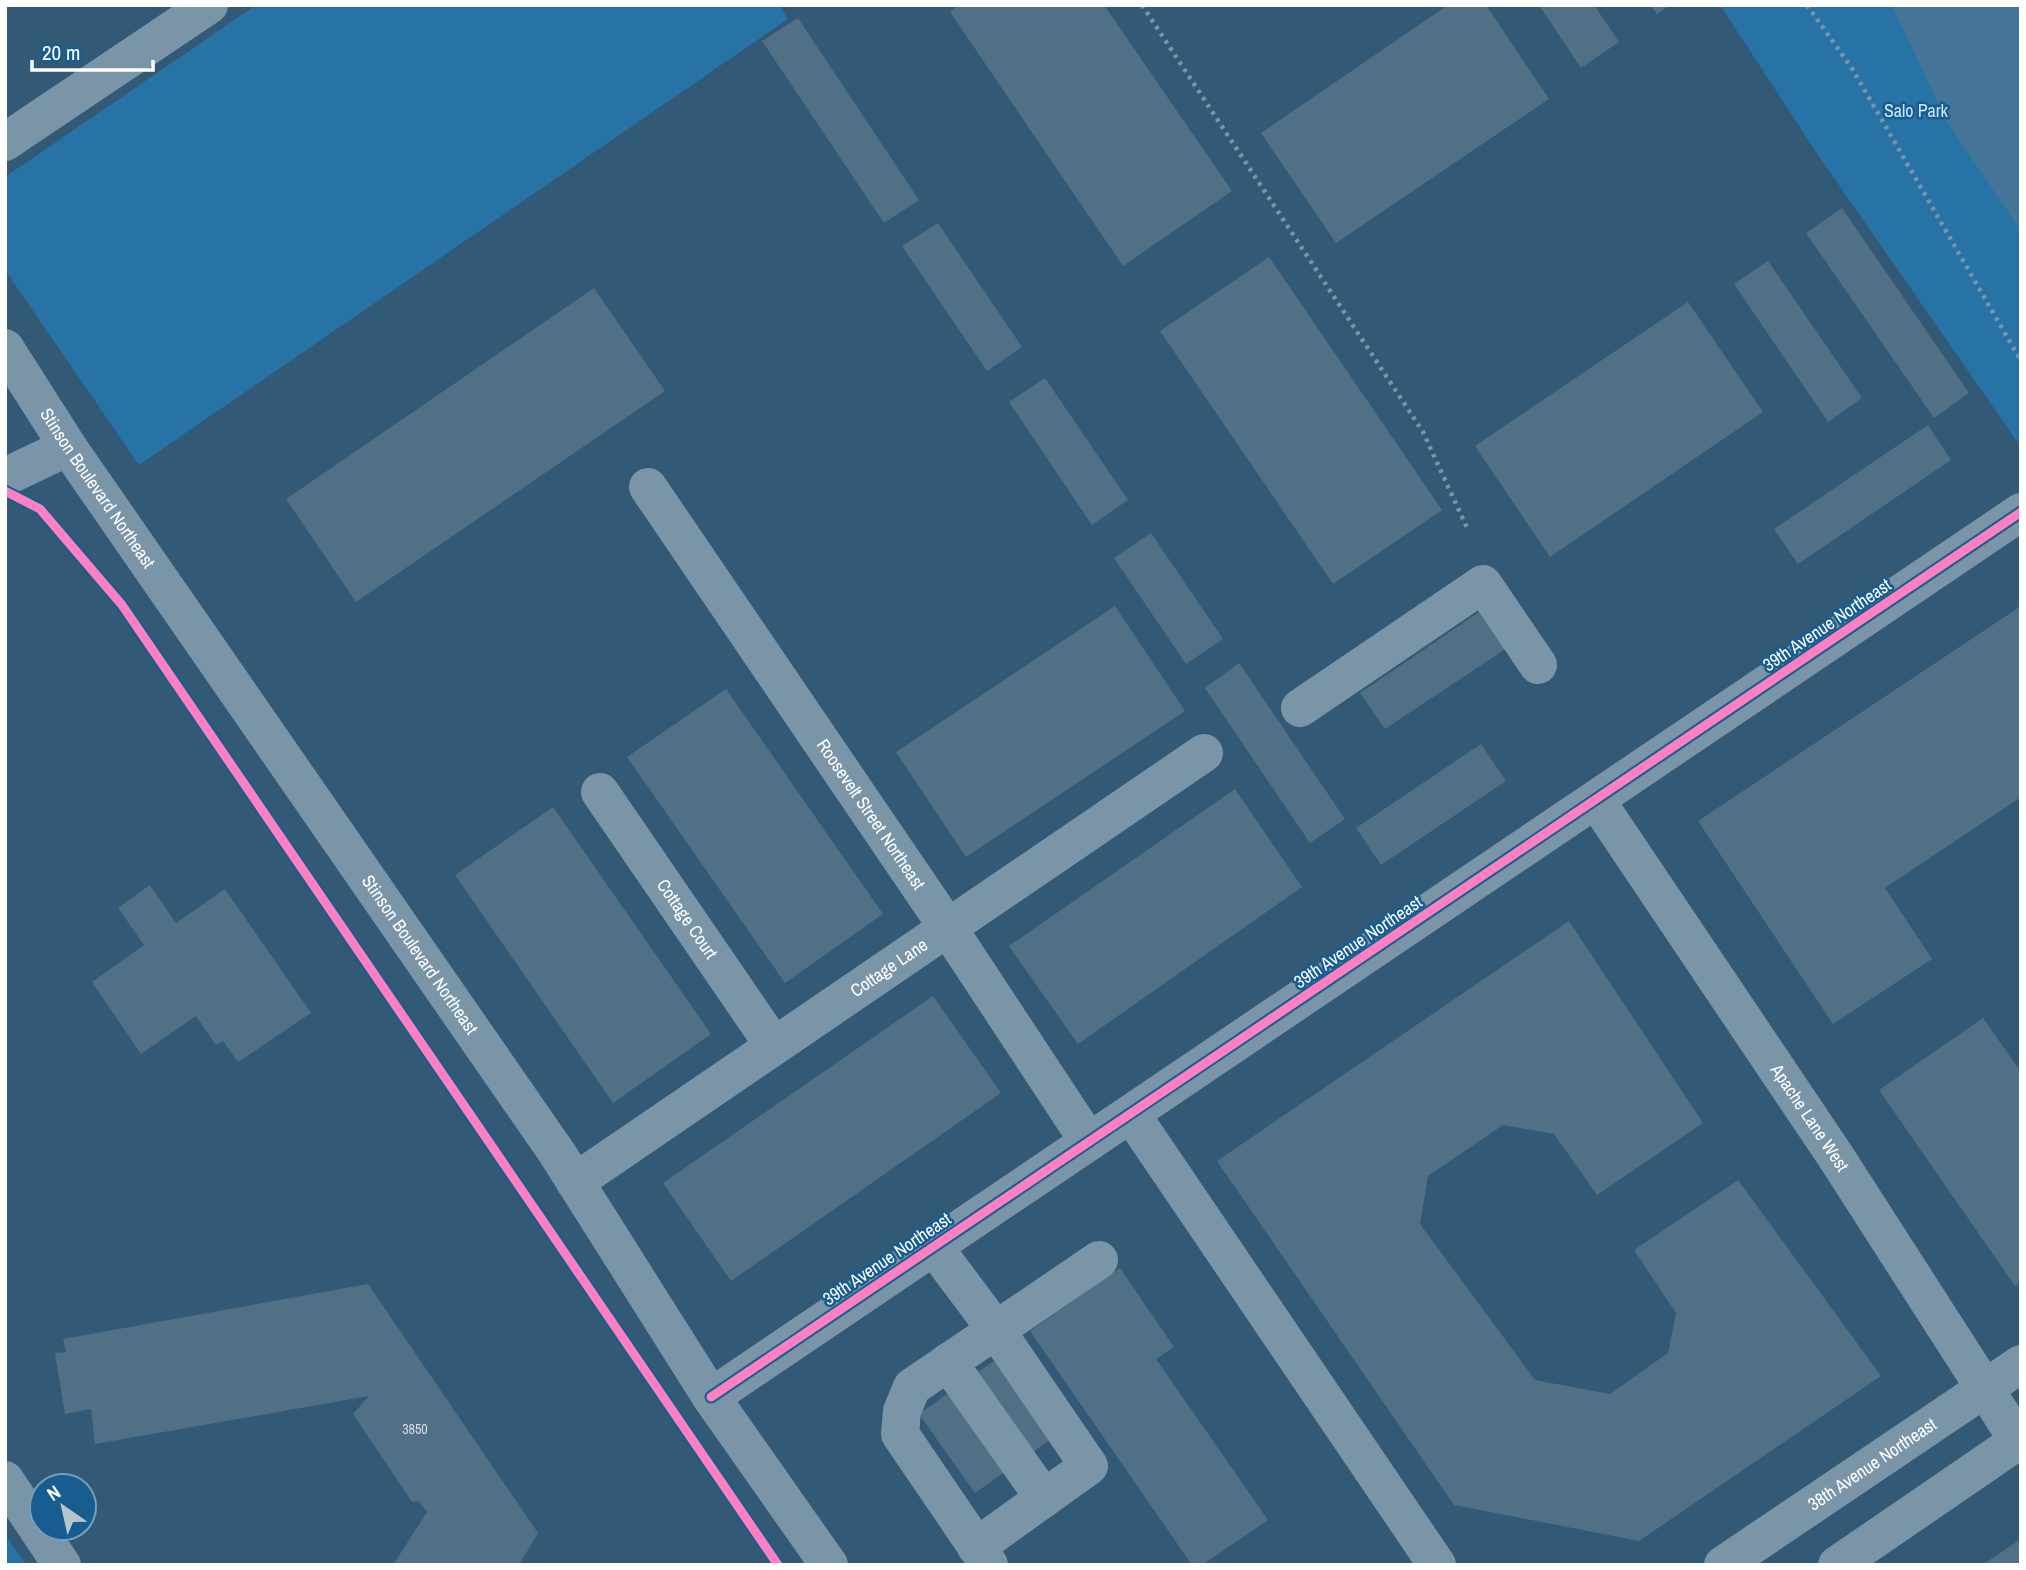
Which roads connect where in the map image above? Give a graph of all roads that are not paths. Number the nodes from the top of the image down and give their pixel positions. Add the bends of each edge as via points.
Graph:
1 (209, 5) edge
2 (5, 142) edge
3 (5, 348) edge
4 (68, 447) junction
5 (5, 477) edge
6 (648, 487) dead end
7 (2021, 512) edge
8 (1538, 666) dead end
9 (1300, 708) dead end
10 (1204, 753) dead end
11 (600, 792) dead end
12 (1596, 800) junction
13 (948, 928) junction
14 (774, 1046) junction
15 (1131, 1114) junction
16 (1089, 1142) junction
17 (575, 1182) junction
18 (934, 1247) junction
19 (1099, 1259) dead end
20 (996, 1330) junction
21 (948, 1362) junction
22 (2021, 1364) edge
23 (1984, 1389) junction
24 (711, 1397) junction
25 (2020, 1442) edge
26 (5, 1480) edge
27 (1044, 1498) junction
28 (982, 1556) edge
29 (62, 1565) edge
30 (829, 1565) edge
31 (1437, 1565) edge
32 (1724, 1565) edge
33 (1837, 1565) edge

1 - 2 street
3 - 4 street, Stinson Boulevard Northeast
4 - 5 street
4 - 17 street, Stinson Boulevard Northeast
6 - 13 street, Roosevelt Street Northeast
7 - 12 street, 39th Avenue Northeast
8 - 9 street via 1483,584
10 - 13 street, Cottage Lane
11 - 14 street, Cottage Court
12 - 15 street, 39th Avenue Northeast
12 - 23 street, Apache Lane West via 1836,1157
13 - 14 street, Cottage Lane
13 - 16 street, Roosevelt Street Northeast
14 - 17 street, Cottage Lane
15 - 16 street, 39th Avenue Northeast
15 - 31 street
16 - 18 street, 39th Avenue Northeast
17 - 24 street, Stinson Boulevard Northeast
18 - 20 street
18 - 24 street, 39th Avenue Northeast
19 - 20 street
20 - 21 street
20 - 27 street via 1089,1466
21 - 27 street
21 - 28 street via 912,1387 902,1411 900,1434
22 - 23 street, 38th Avenue Northeast
23 - 25 street, Apache Lane West
23 - 32 street, 38th Avenue Northeast
24 - 30 street, Stinson Boulevard Northeast
25 - 33 street
26 - 29 street
27 - 28 street

